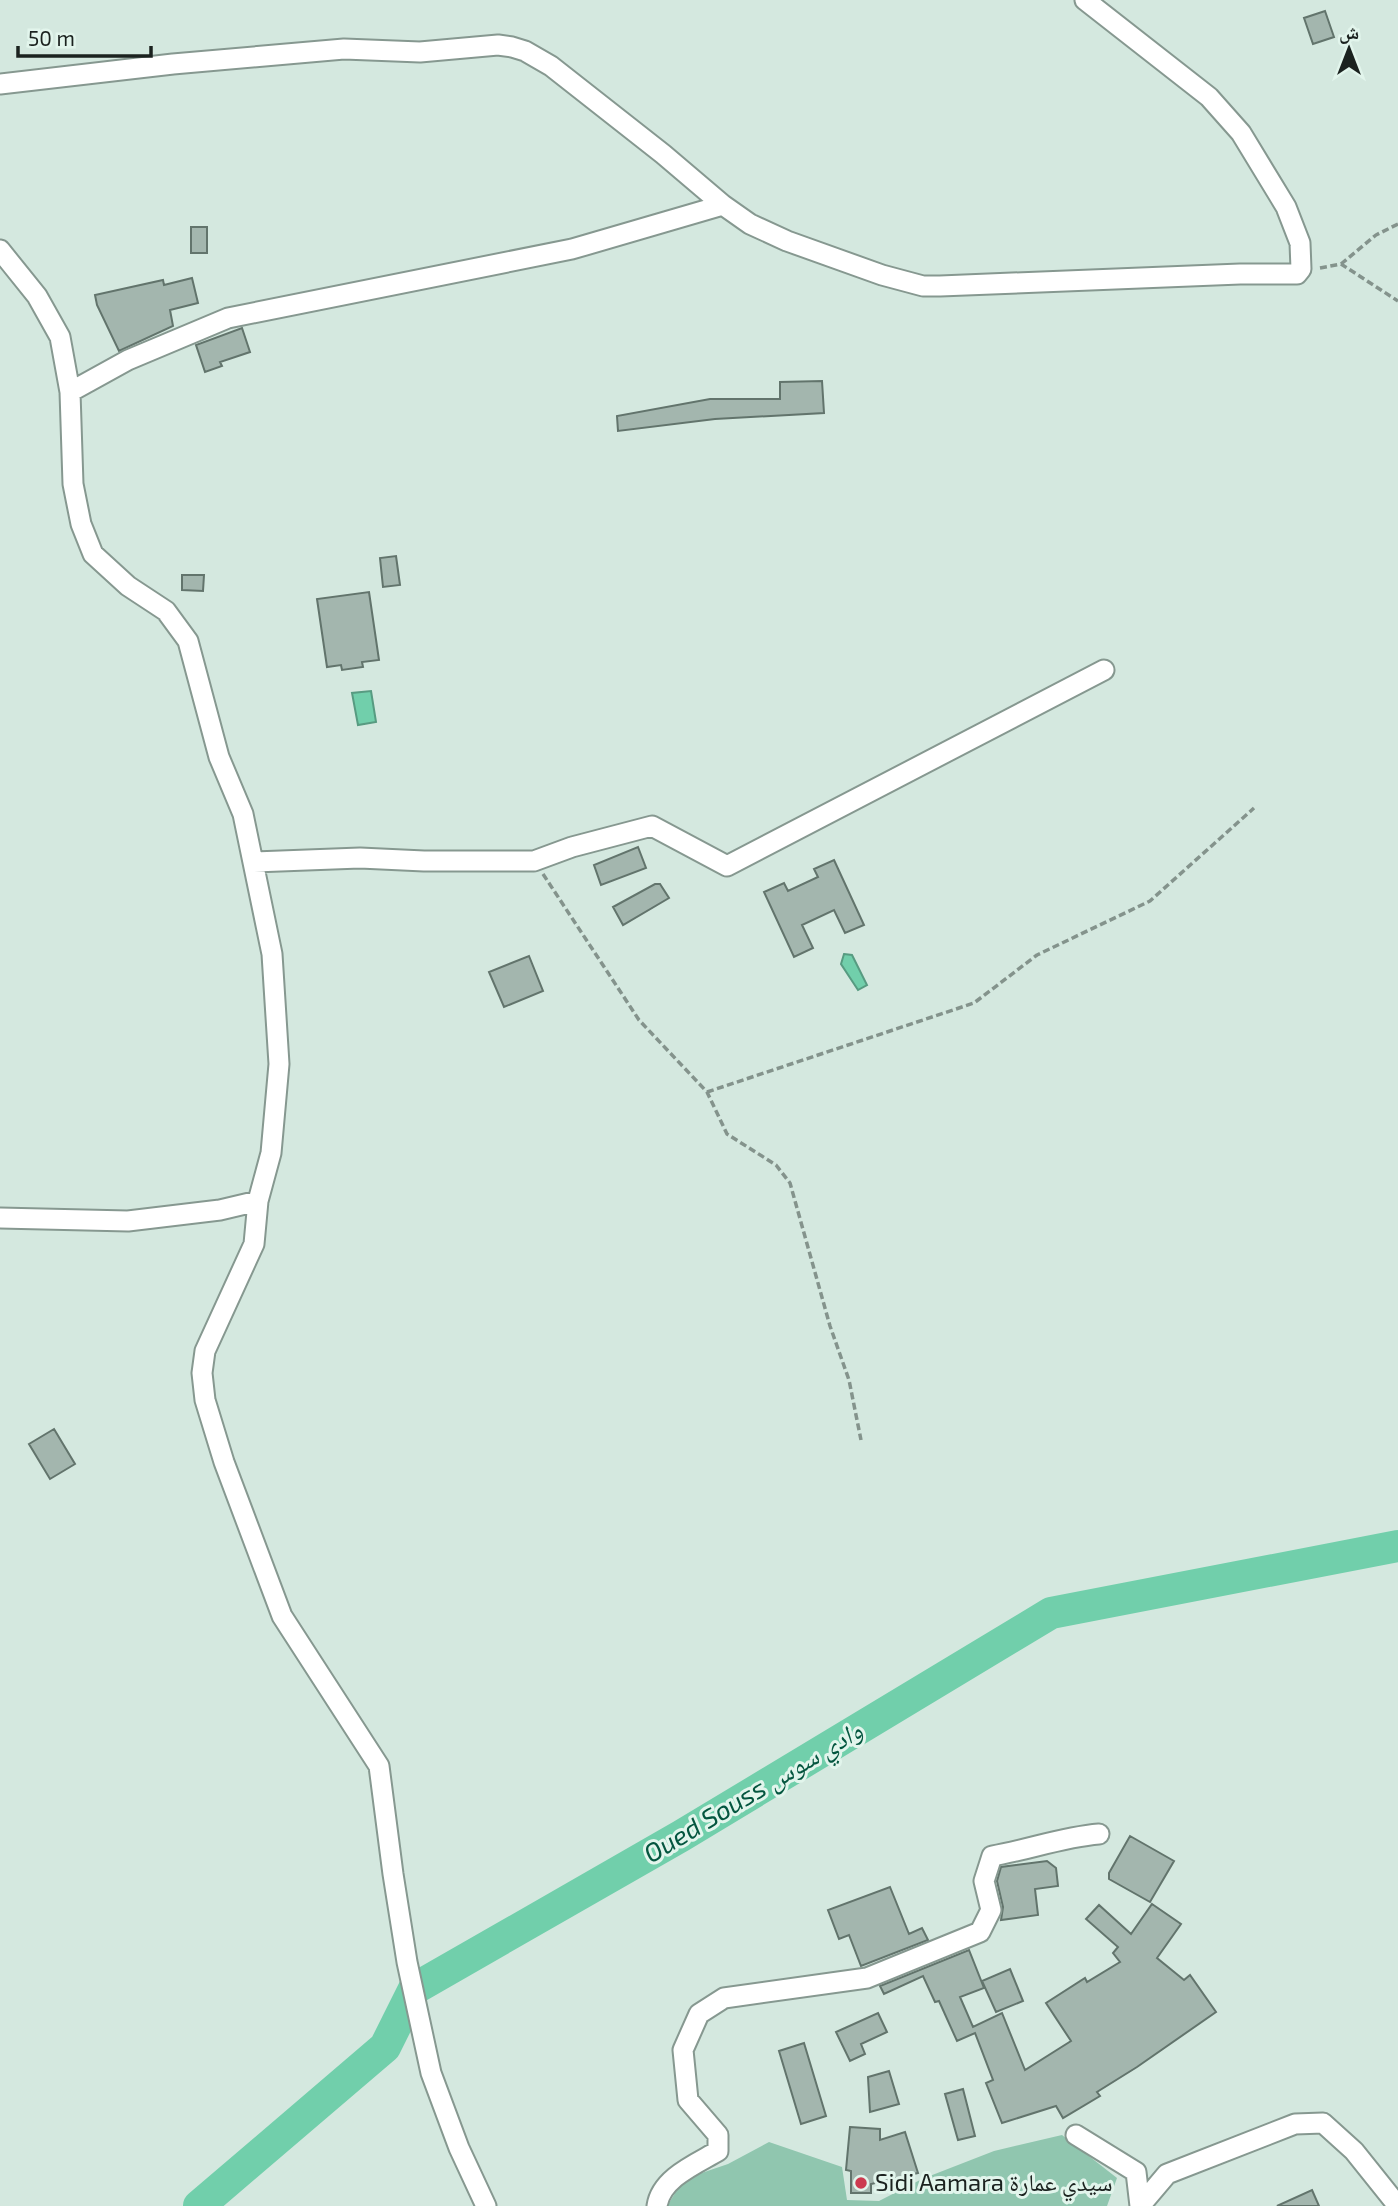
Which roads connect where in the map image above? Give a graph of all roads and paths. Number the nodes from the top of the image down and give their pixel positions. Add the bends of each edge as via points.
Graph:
1 (1085, 0) edge
2 (0, 84) edge
3 (723, 205) junction
4 (1398, 224) edge
5 (0, 250) edge
6 (1341, 264) junction
7 (1300, 271) junction
8 (1398, 302) edge
9 (70, 391) junction
10 (1104, 670) dead end
11 (1254, 808) dead end
12 (534, 861) junction
13 (254, 862) junction
14 (707, 1092) junction
15 (258, 1201) junction
16 (0, 1218) edge
17 (861, 1440) dead end
18 (1099, 1834) dead end
19 (1076, 2134) dead end
20 (486, 2206) edge
21 (657, 2206) edge
22 (1398, 2206) edge

1 - 7 street via 1209,97 1241,133 1286,207 1300,243
2 - 3 street via 344,49 420,52 505,46 551,66
3 - 7 street via 787,241 923,286 1286,276
3 - 9 street via 572,249 228,318 128,359
4 - 6 path via 1376,235
5 - 9 street via 37,296 60,337
6 - 7 path
6 - 8 path
9 - 13 street via 72,484 81,524 93,554 128,586 166,611 188,640 219,757 243,814
10 - 12 street via 727,866 652,826
11 - 14 path via 1150,901 1037,955 974,1003
12 - 13 street via 360,858
12 - 14 path via 639,1020
13 - 15 street via 272,954 279,1064 271,1153
14 - 17 path via 727,1134 776,1165 790,1183 849,1380
15 - 16 street via 128,1221
15 - 20 street via 254,1244 205,1351 205,1400 282,1616 379,1766 407,1962 431,2073
18 - 21 street via 1067,1837 992,1856 984,1881 992,1910 981,1932 867,1978 724,1998 699,2014 683,2050 688,2100 718,2135 718,2151 674,2177
19 - 22 street via 1136,2172 1140,2206 1167,2174 1295,2124 1323,2123 1354,2151

